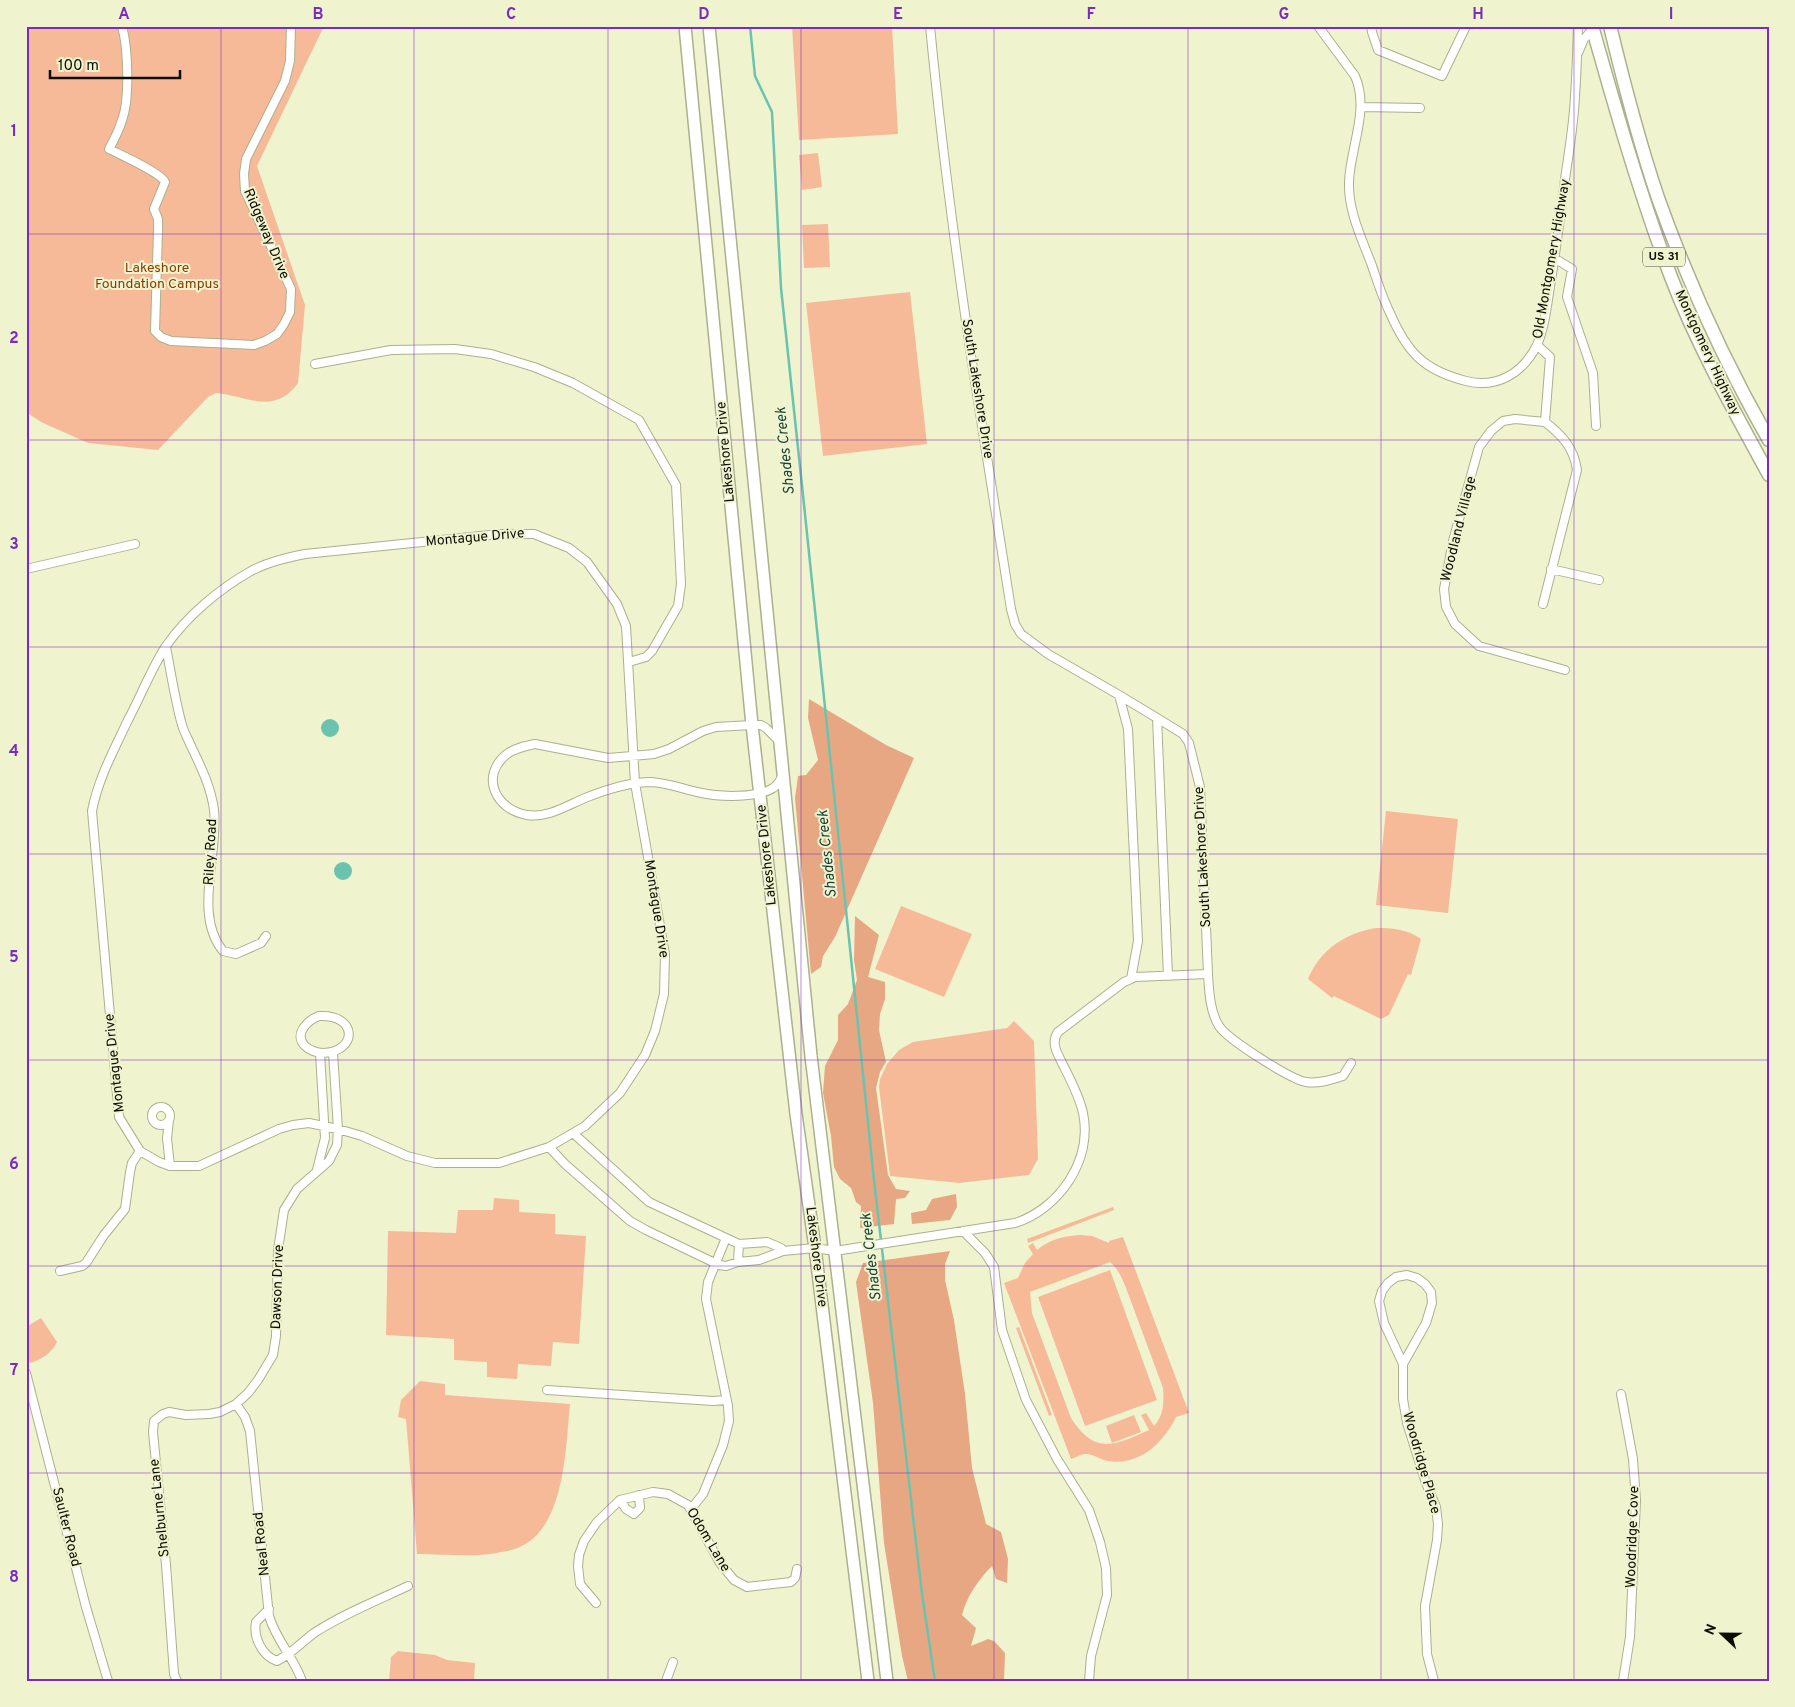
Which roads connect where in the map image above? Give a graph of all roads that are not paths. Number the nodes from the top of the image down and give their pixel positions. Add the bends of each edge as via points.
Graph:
1 (122, 26) edge
2 (291, 26) edge
3 (685, 26) edge
4 (709, 26) edge
5 (930, 26) edge
6 (1318, 26) edge
7 (1466, 26) edge
8 (1578, 26) edge
9 (1610, 26) edge
10 (1373, 28) edge
11 (1593, 28) edge
12 (1576, 60) junction
13 (1360, 107) junction
14 (1420, 108) dead end
15 (1554, 258) junction
16 (1537, 345) junction
17 (315, 364) dead end
18 (1545, 422) junction
19 (1596, 426) dead end
20 (1769, 440) edge
21 (1769, 474) edge
22 (135, 544) dead end
23 (26, 569) edge
24 (1551, 569) junction
25 (1598, 580) dead end
26 (1543, 604) dead end
27 (166, 647) junction
28 (629, 662) junction
29 (1565, 670) dead end
30 (1119, 696) junction
31 (1156, 718) junction
32 (752, 725) junction
33 (780, 742) junction
34 (632, 756) junction
35 (782, 776) junction
36 (635, 783) junction
37 (760, 793) junction
38 (266, 936) dead end
39 (1208, 974) junction
40 (1168, 976) junction
41 (1131, 979) junction
42 (320, 1053) junction
43 (333, 1053) junction
44 (1351, 1063) dead end
45 (169, 1120) junction
46 (156, 1124) junction
47 (325, 1126) junction
48 (338, 1129) junction
49 (573, 1133) junction
50 (167, 1138) junction
51 (549, 1147) junction
52 (140, 1151) junction
53 (170, 1166) junction
54 (318, 1170) junction
55 (963, 1231) junction
56 (726, 1238) junction
57 (739, 1244) junction
58 (815, 1248) junction
59 (783, 1251) junction
60 (835, 1251) junction
61 (738, 1262) junction
62 (715, 1263) junction
63 (60, 1271) dead end
64 (1403, 1364) junction
65 (26, 1373) edge
66 (547, 1390) dead end
67 (1621, 1394) dead end
68 (726, 1400) junction
69 (236, 1404) junction
70 (640, 1495) junction
71 (620, 1500) junction
72 (691, 1509) junction
73 (797, 1569) dead end
74 (408, 1586) dead end
75 (596, 1603) dead end
76 (269, 1609) junction
77 (290, 1655) junction
78 (673, 1662) dead end
79 (108, 1681) edge
80 (177, 1681) edge
81 (302, 1681) edge
82 (666, 1681) edge
83 (868, 1681) edge
84 (887, 1681) edge
85 (1089, 1681) edge
86 (1434, 1681) edge
87 (1623, 1681) edge

1 - 2 street, Ridgeway Drive via 126,39 127,99 123,120 109,149 153,171 165,182 154,209 158,220 155,330 171,341 254,345 277,334 290,312 291,289 245,190 244,174 249,152 284,81 290,61
3 - 32 main road, Lakeshore Drive
4 - 33 main road, Lakeshore Drive
5 - 30 street, South Lakeshore Drive via 942,150 970,352 1015,624 1021,634 1048,654
6 - 13 street, Old Montgomery Highway via 1355,76
7 - 10 street via 1442,76 1378,50
8 - 12 street, Old Montgomery Highway
9 - 20 main road, Montgomery Highway / US 31 via 1658,198 1699,302
11 - 12 street, Old Montgomery Highway via 1584,39
11 - 21 main road, Montgomery Highway / US 31 via 1633,169 1672,278 1719,383
12 - 15 street, Old Montgomery Highway via 1571,141
13 - 14 street
13 - 16 street, Old Montgomery Highway via 1349,182 1353,215 1388,311 1402,338 1419,360 1446,376 1477,384 1510,377 1523,366
15 - 16 street, Old Montgomery Highway
15 - 19 street via 1572,270 1568,297 1593,373
16 - 18 street via 1550,357
17 - 28 street via 391,350 455,349 492,354 534,366 574,383 639,420 676,486 681,584 678,606 649,655
18 - 24 street via 1563,436 1576,459 1577,470
18 - 29 street, Woodland Village via 1503,421 1479,447 1452,542 1444,589 1446,607 1455,624 1479,646
22 - 23 street
24 - 25 street
24 - 26 street
27 - 28 street, Montague Drive via 220,591 251,571 278,560 305,554 500,534 534,534 569,548 587,562 617,604 626,626
27 - 38 street, Riley Road via 182,727 206,778 212,800 215,823 209,872 209,911 216,942 223,952 236,954 261,943
27 - 52 street, Montague Drive via 107,765 95,792 92,811 120,1116
28 - 34 street, Montague Drive
30 - 31 street, South Lakeshore Drive
30 - 41 street via 1128,729 1138,931
31 - 39 street, South Lakeshore Drive via 1183,734 1189,743 1200,786
31 - 40 street
32 - 33 street via 766,728
32 - 34 street via 716,727 669,749
32 - 37 main road, Lakeshore Drive
33 - 35 main road, Lakeshore Drive
34 - 36 street, Montague Drive
34 - 36 street via 608,758 535,744 523,746 499,762 493,780 494,791 505,806 534,815 548,814 603,791
35 - 37 street via 772,789
35 - 60 main road, Lakeshore Drive
36 - 37 street via 667,784 716,795
36 - 49 street, Montague Drive via 665,954 664,994 655,1031 645,1054 620,1093
37 - 58 main road, Lakeshore Drive via 796,1114
39 - 40 street
39 - 44 street, South Lakeshore Drive via 1215,1019 1220,1028 1239,1044 1304,1082 1314,1083 1343,1076
40 - 41 street
41 - 55 street via 1054,1037 1055,1048 1083,1114 1084,1137 1080,1159 1064,1190 1028,1219
42 - 43 street
42 - 43 street via 306,1047 301,1035 308,1022 319,1016 340,1020 349,1031 345,1044
42 - 47 street
43 - 48 street, Dawson Drive
45 - 46 street via 165,1124
45 - 46 street via 167,1109 159,1107 151,1116
45 - 50 street
46 - 50 street
47 - 48 street, Montague Drive
47 - 53 street, Montague Drive via 309,1123 280,1128 199,1166
47 - 54 street via 324,1150
48 - 51 street, Montague Drive via 407,1156 435,1163 499,1163
48 - 54 street, Dawson Drive via 333,1154
49 - 51 street, Montague Drive
49 - 56 street via 645,1200
50 - 53 street
51 - 62 street via 630,1221
52 - 53 street, Montague Drive
52 - 63 street via 132,1163 125,1209 86,1263
54 - 69 street, Dawson Drive via 296,1189 282,1218 273,1355 258,1380
55 - 60 street
55 - 85 street via 994,1267 1002,1330 1026,1400 1056,1460 1089,1510 1100,1542 1106,1568 1107,1595 1090,1656
56 - 57 street
56 - 62 street
57 - 59 street via 766,1242
57 - 61 street
58 - 59 street
58 - 60 street
58 - 83 main road, Lakeshore Drive
59 - 61 street via 759,1260
60 - 84 main road, Lakeshore Drive
61 - 62 street via 726,1266
62 - 68 street via 706,1299
64 - 64 street, Woodridge Place via 1426,1323 1432,1303 1431,1292 1425,1284 1407,1275 1388,1282 1379,1301 1384,1323
64 - 86 street, Woodridge Place via 1407,1423 1436,1507 1438,1524 1425,1606 1426,1648
65 - 79 street, Saulter Road
66 - 68 street
67 - 87 street, Woodridge Cove via 1633,1460 1636,1500 1630,1637
68 - 72 street via 729,1421 723,1444 703,1494
69 - 76 street, Neal Road via 250,1431
69 - 80 street, Shelburne Lane via 220,1412 202,1415 169,1412 154,1421
70 - 71 street, Odom Lane
70 - 71 street via 640,1508 634,1514
70 - 72 street, Odom Lane via 653,1492 668,1494 679,1498
71 - 75 street via 590,1530 581,1547 580,1584
72 - 73 street, Odom Lane via 720,1564 734,1580 747,1587 791,1582
74 - 77 street via 343,1616 313,1634
76 - 77 street, Neal Road via 274,1630
76 - 77 street via 256,1622 255,1636 272,1659 277,1661
77 - 81 street, Neal Road
78 - 82 street

